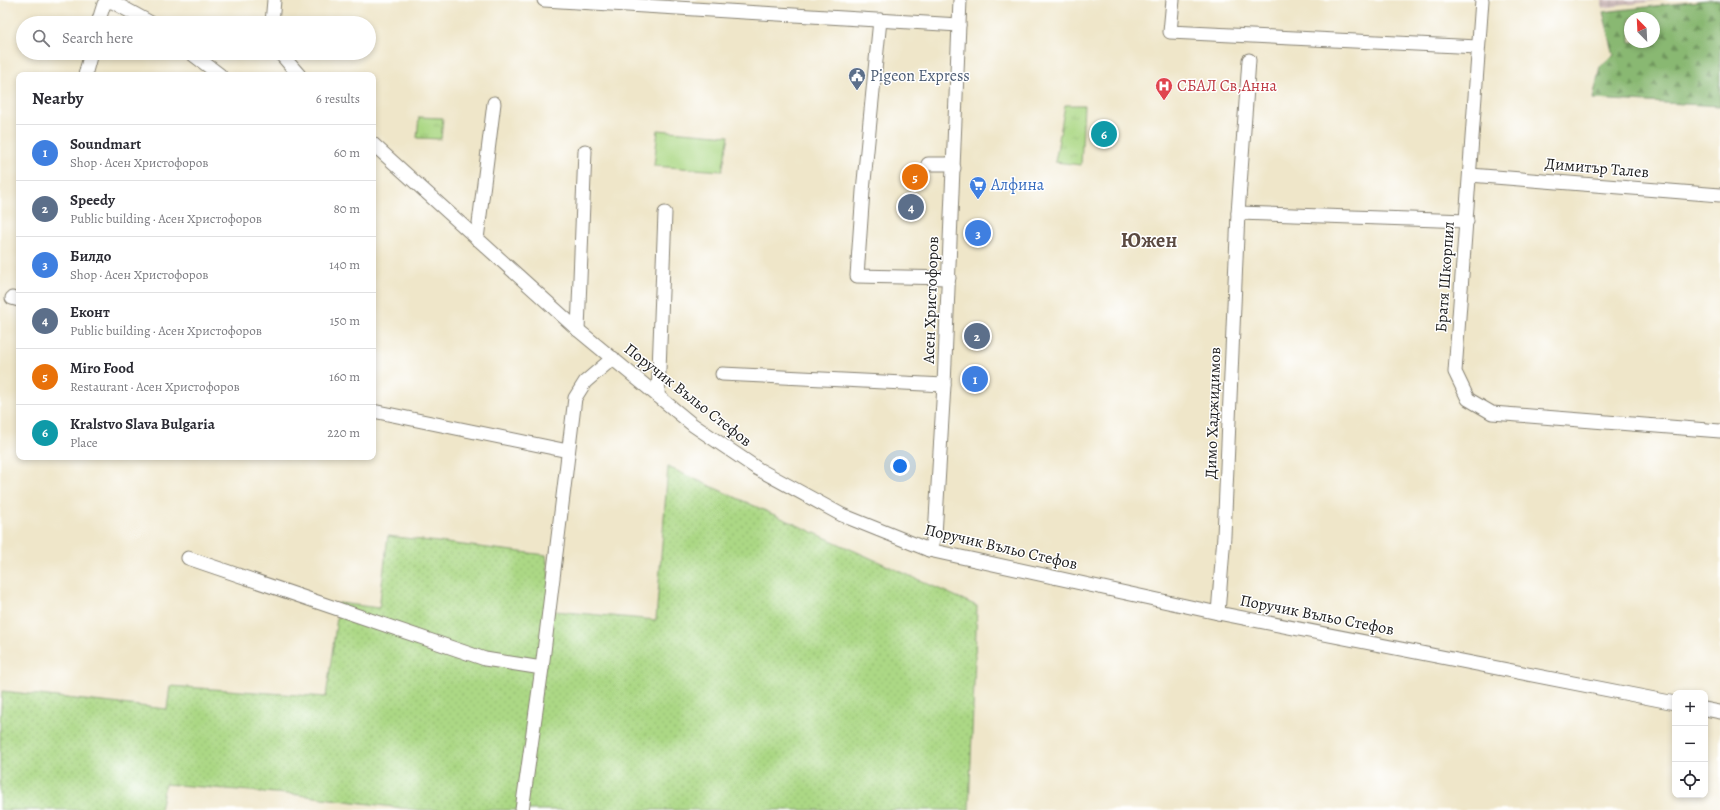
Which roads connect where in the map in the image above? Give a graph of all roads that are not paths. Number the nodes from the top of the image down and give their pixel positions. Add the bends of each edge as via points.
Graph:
1 (274, 0) edge
2 (544, 0) edge
3 (960, 0) edge
4 (1173, 0) edge
5 (1482, 0) edge
6 (100, 16) edge
7 (138, 16) edge
8 (273, 16) edge
9 (880, 20) junction
10 (959, 25) junction
11 (1478, 47) junction
12 (89, 60) edge
13 (200, 60) edge
14 (285, 60) edge
15 (1249, 60) dead end
16 (87, 72) edge
17 (216, 72) edge
18 (294, 72) edge
19 (494, 103) dead end
20 (376, 147) edge
21 (585, 151) dead end
22 (928, 164) dead end
23 (954, 168) junction
24 (1470, 175) junction
25 (1720, 195) edge
26 (665, 213) dead end
27 (1238, 213) junction
28 (1467, 220) junction
29 (477, 239) junction
30 (949, 278) junction
31 (578, 330) junction
32 (613, 358) junction
33 (722, 374) dead end
34 (944, 385) junction
35 (658, 396) junction
36 (376, 412) edge
37 (1720, 431) edge
38 (568, 451) junction
39 (929, 550) junction
40 (188, 558) dead end
41 (1218, 613) junction
42 (542, 668) junction
43 (1672, 702) edge
44 (1708, 710) edge
45 (1720, 712) edge
46 (522, 810) edge

1 - 8 street
2 - 9 street
3 - 10 street, Асен Христофоров
4 - 11 street via 1170,32
5 - 11 street, Братя Шкорпил
6 - 7 street via 104,4 111,1
9 - 10 street
9 - 30 street via 857,276
10 - 23 street, Асен Христофоров
11 - 24 street, Братя Шкорпил
12 - 16 street
13 - 17 street
14 - 18 street
15 - 27 street, Димо Хаджидимов
19 - 29 street
20 - 29 street, Поручик Въльо Стефов
21 - 31 street
22 - 23 street via 949,164
23 - 30 street, Асен Христофоров
24 - 25 street, Димитър Талев
24 - 28 street, Братя Шкорпил
26 - 35 street
27 - 28 street
27 - 41 street, Димо Хаджидимов via 1224,536
28 - 37 street, Братя Шкорпил via 1455,372 1468,399 1492,413
29 - 31 street, Поручик Въльо Стефов
30 - 34 street, Асен Христофоров
31 - 32 street, Поручик Въльо Стефов
32 - 35 street, Поручик Въльо Стефов
32 - 38 street via 585,382 575,398
33 - 34 street, Асен Христофоров
34 - 39 street, Асен Христофоров via 935,535
35 - 39 street, Поручик Въльо Стефов via 693,425 758,469 842,515
36 - 38 street
38 - 42 street
39 - 41 street, Поручик Въльо Стефов
40 - 42 street via 485,659
41 - 43 street, Поручик Въльо Стефов
42 - 46 street
44 - 45 street

